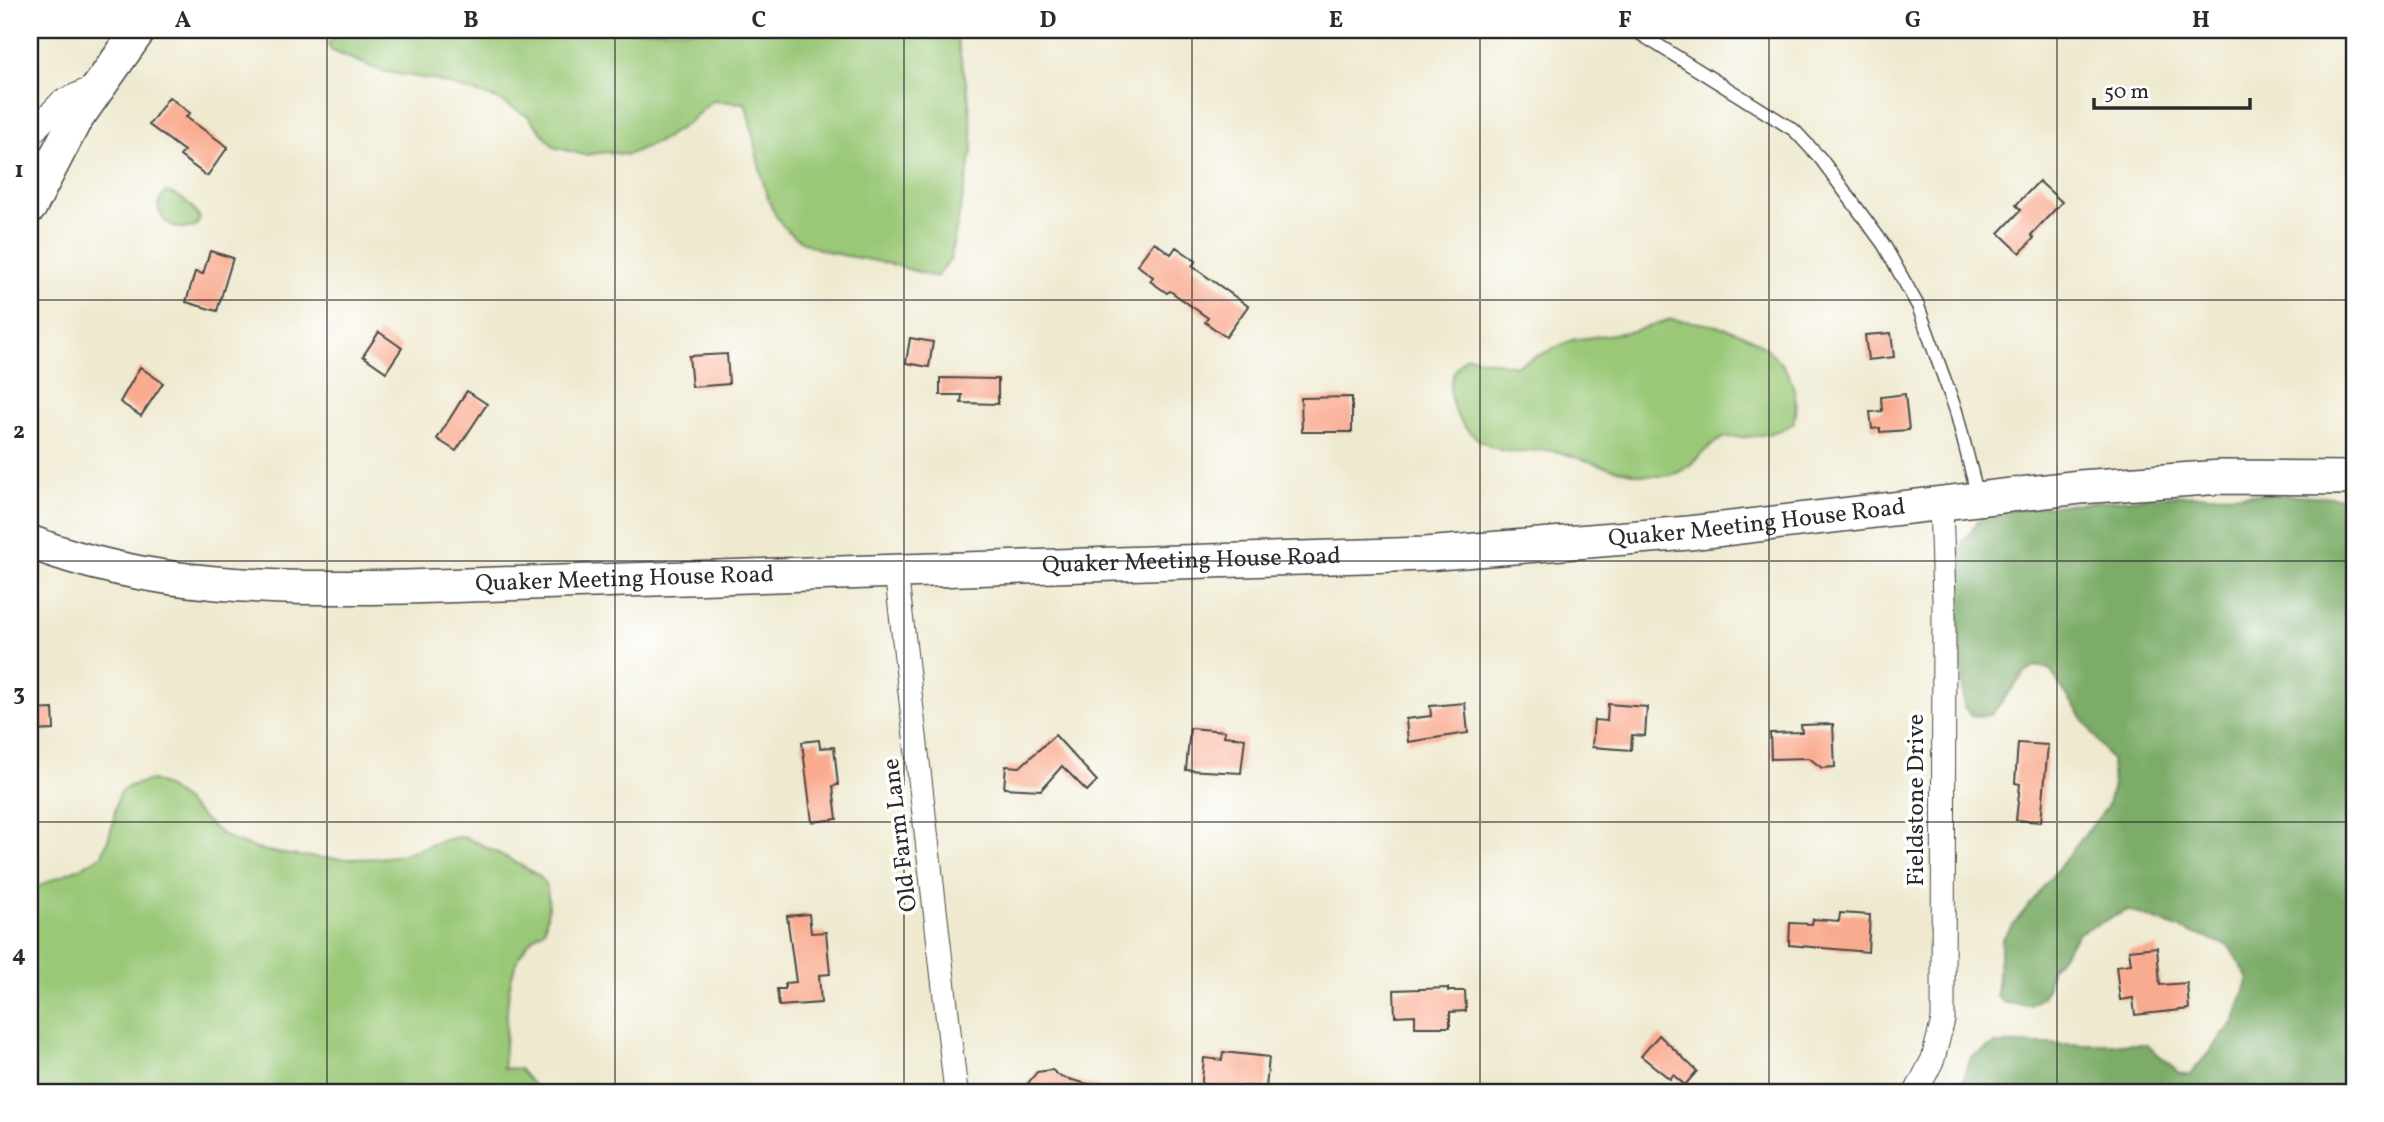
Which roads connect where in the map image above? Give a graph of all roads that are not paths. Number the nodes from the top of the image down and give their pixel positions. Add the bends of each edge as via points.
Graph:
1 (139, 30) edge
2 (1634, 30) edge
3 (99, 85) junction
4 (30, 135) edge
5 (30, 207) edge
6 (2354, 478) edge
7 (1979, 500) junction
8 (1941, 504) junction
9 (30, 541) edge
10 (896, 571) junction
11 (956, 1092) edge
12 (1916, 1092) edge

1 - 3 main road
2 - 7 lane via 1794,130 1829,169 1884,245 1917,306 1956,411
3 - 4 street via 61,102
3 - 5 main road via 74,122
6 - 7 main road, Quaker Meeting House Road via 2162,480
7 - 8 main road, Quaker Meeting House Road
8 - 10 main road, Quaker Meeting House Road via 1520,548
8 - 12 street, Fieldstone Drive via 1943,1020 1933,1059
9 - 10 main road, Quaker Meeting House Road via 138,574 274,587 419,587
10 - 11 street, Old Farm Lane

